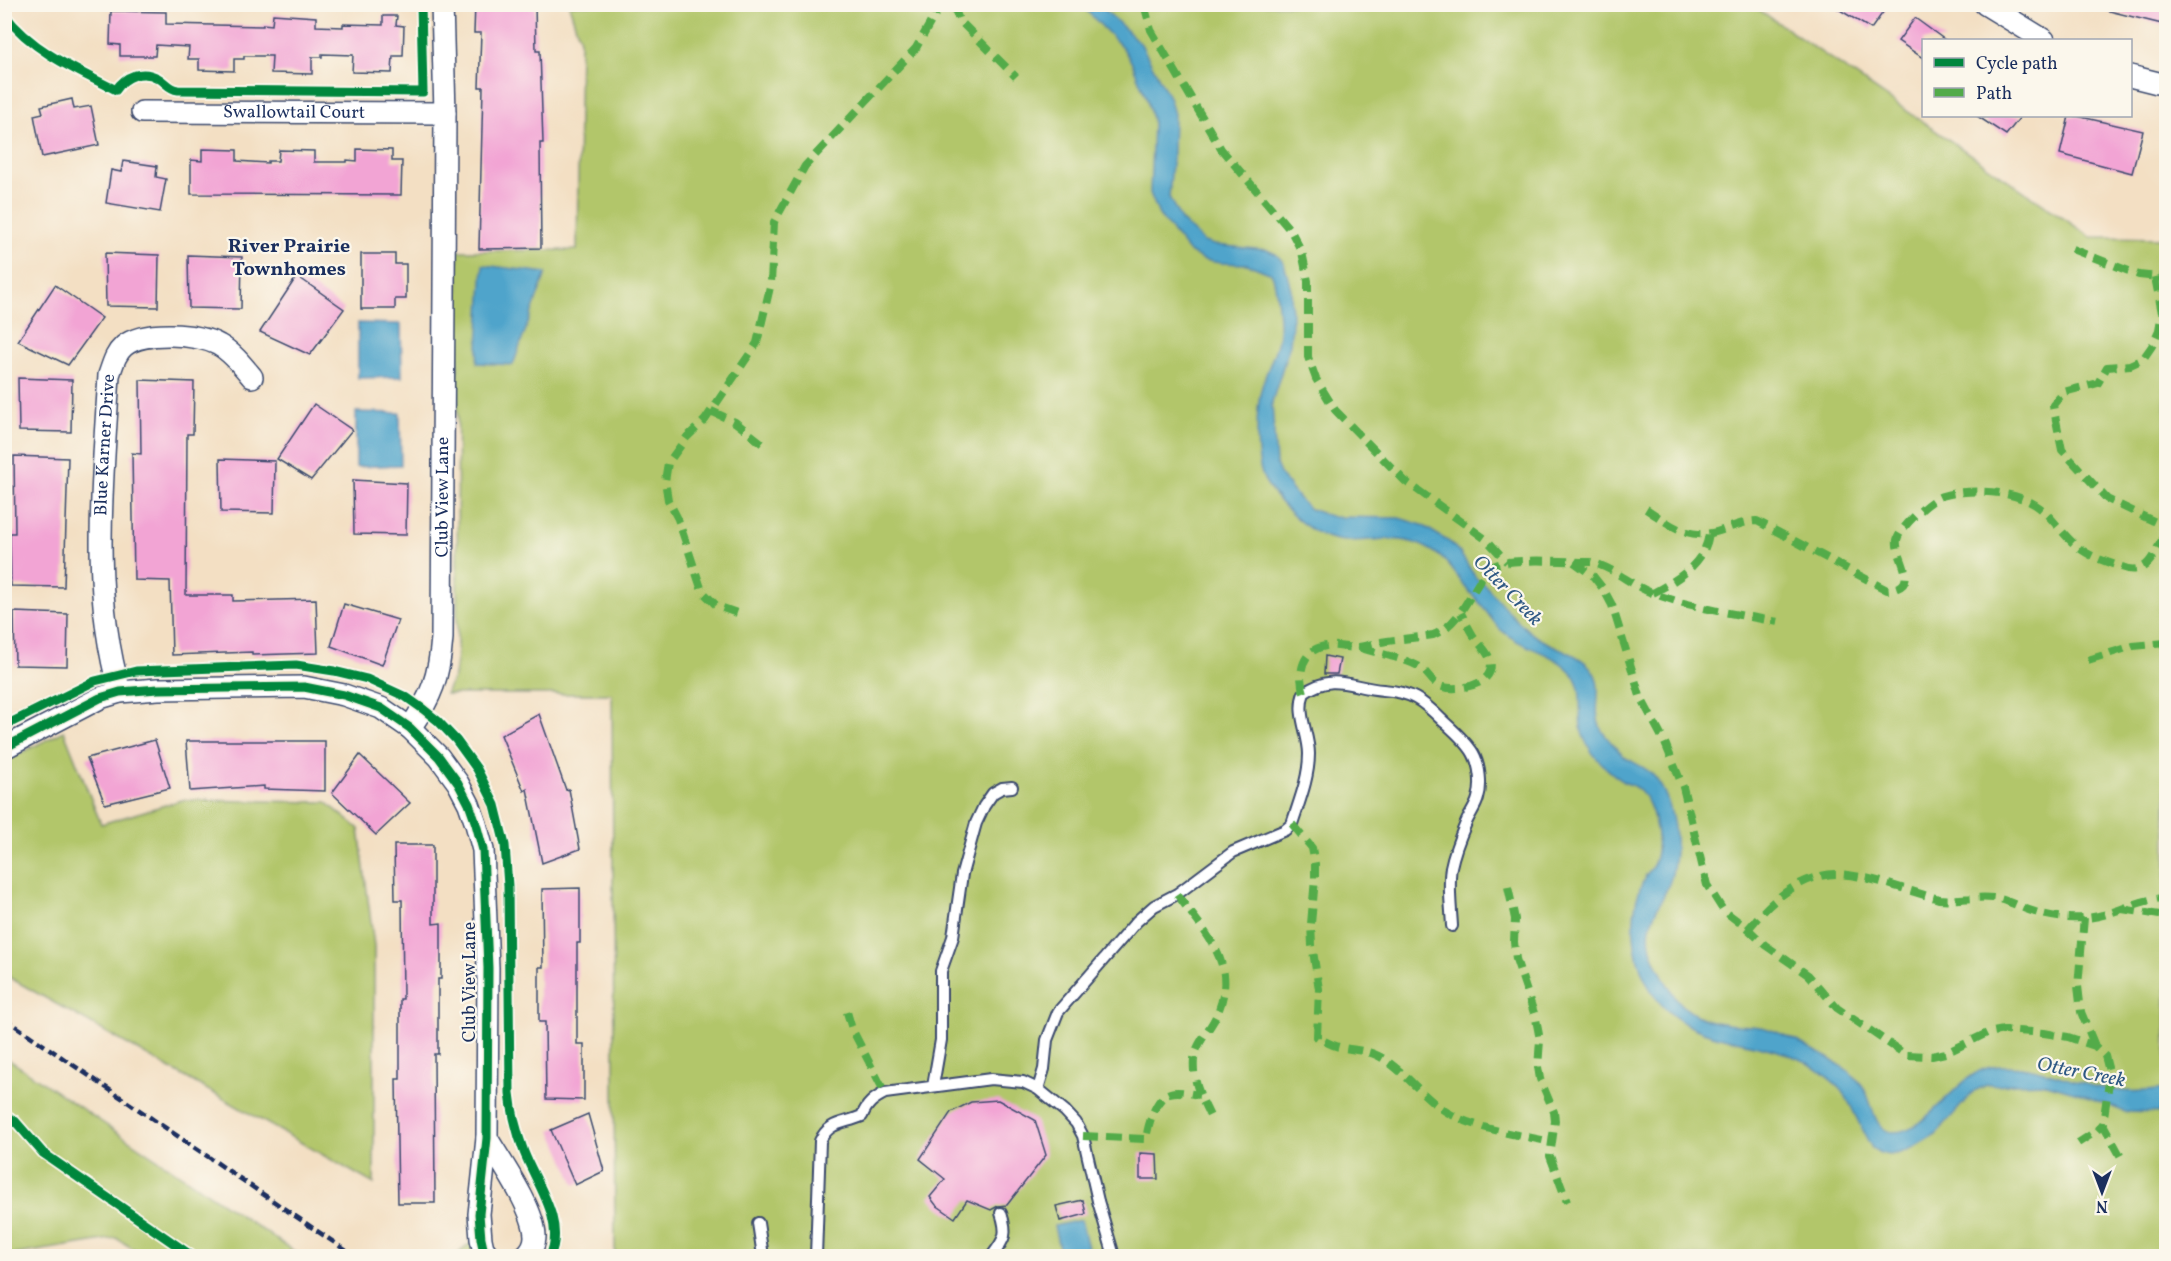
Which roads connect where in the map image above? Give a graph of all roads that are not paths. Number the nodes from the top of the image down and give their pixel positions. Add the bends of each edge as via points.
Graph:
1 (442, 4) edge
2 (1985, 4) edge
3 (2042, 39) edge
4 (2132, 76) edge
5 (2166, 85) edge
6 (142, 112) dead end
7 (445, 114) junction
8 (252, 377) dead end
9 (120, 692) junction
10 (410, 728) junction
11 (4, 748) edge
12 (1012, 787) dead end
13 (1452, 926) dead end
14 (933, 1086) junction
15 (1038, 1089) junction
16 (487, 1138) junction
17 (1001, 1213) dead end
18 (758, 1223) dead end
19 (489, 1257) edge
20 (525, 1257) edge
21 (763, 1257) edge
22 (816, 1257) edge
23 (992, 1257) edge
24 (1114, 1257) edge

1 - 7 street, Club View Lane
2 - 3 street
4 - 5 street
6 - 7 street, Swallowtail Court
7 - 10 street, Club View Lane via 442,639 433,689
8 - 9 street, Blue Karner Drive via 219,345 199,338 141,338 126,345 115,357 109,375 100,518 106,623
9 - 10 street via 304,687 381,708
9 - 11 street via 100,698
10 - 16 street, Club View Lane via 458,783 483,850 488,968
12 - 14 lane via 993,793 975,823 962,874 953,937 941,971 941,1040
13 - 15 lane via 1451,867 1478,798 1475,755 1434,711 1410,694 1346,682 1323,682 1304,693 1302,699 1309,753 1292,824 1233,852 1137,921 1058,1012 1047,1040
14 - 15 lane via 1007,1079
14 - 22 lane via 873,1099 862,1116 834,1124 825,1131 820,1141
15 - 24 lane via 1065,1111 1083,1136
16 - 19 street, Club View Lane via 479,1214 483,1248
16 - 20 street via 531,1217 534,1243
17 - 23 lane via 1006,1227 1003,1243
18 - 21 lane

